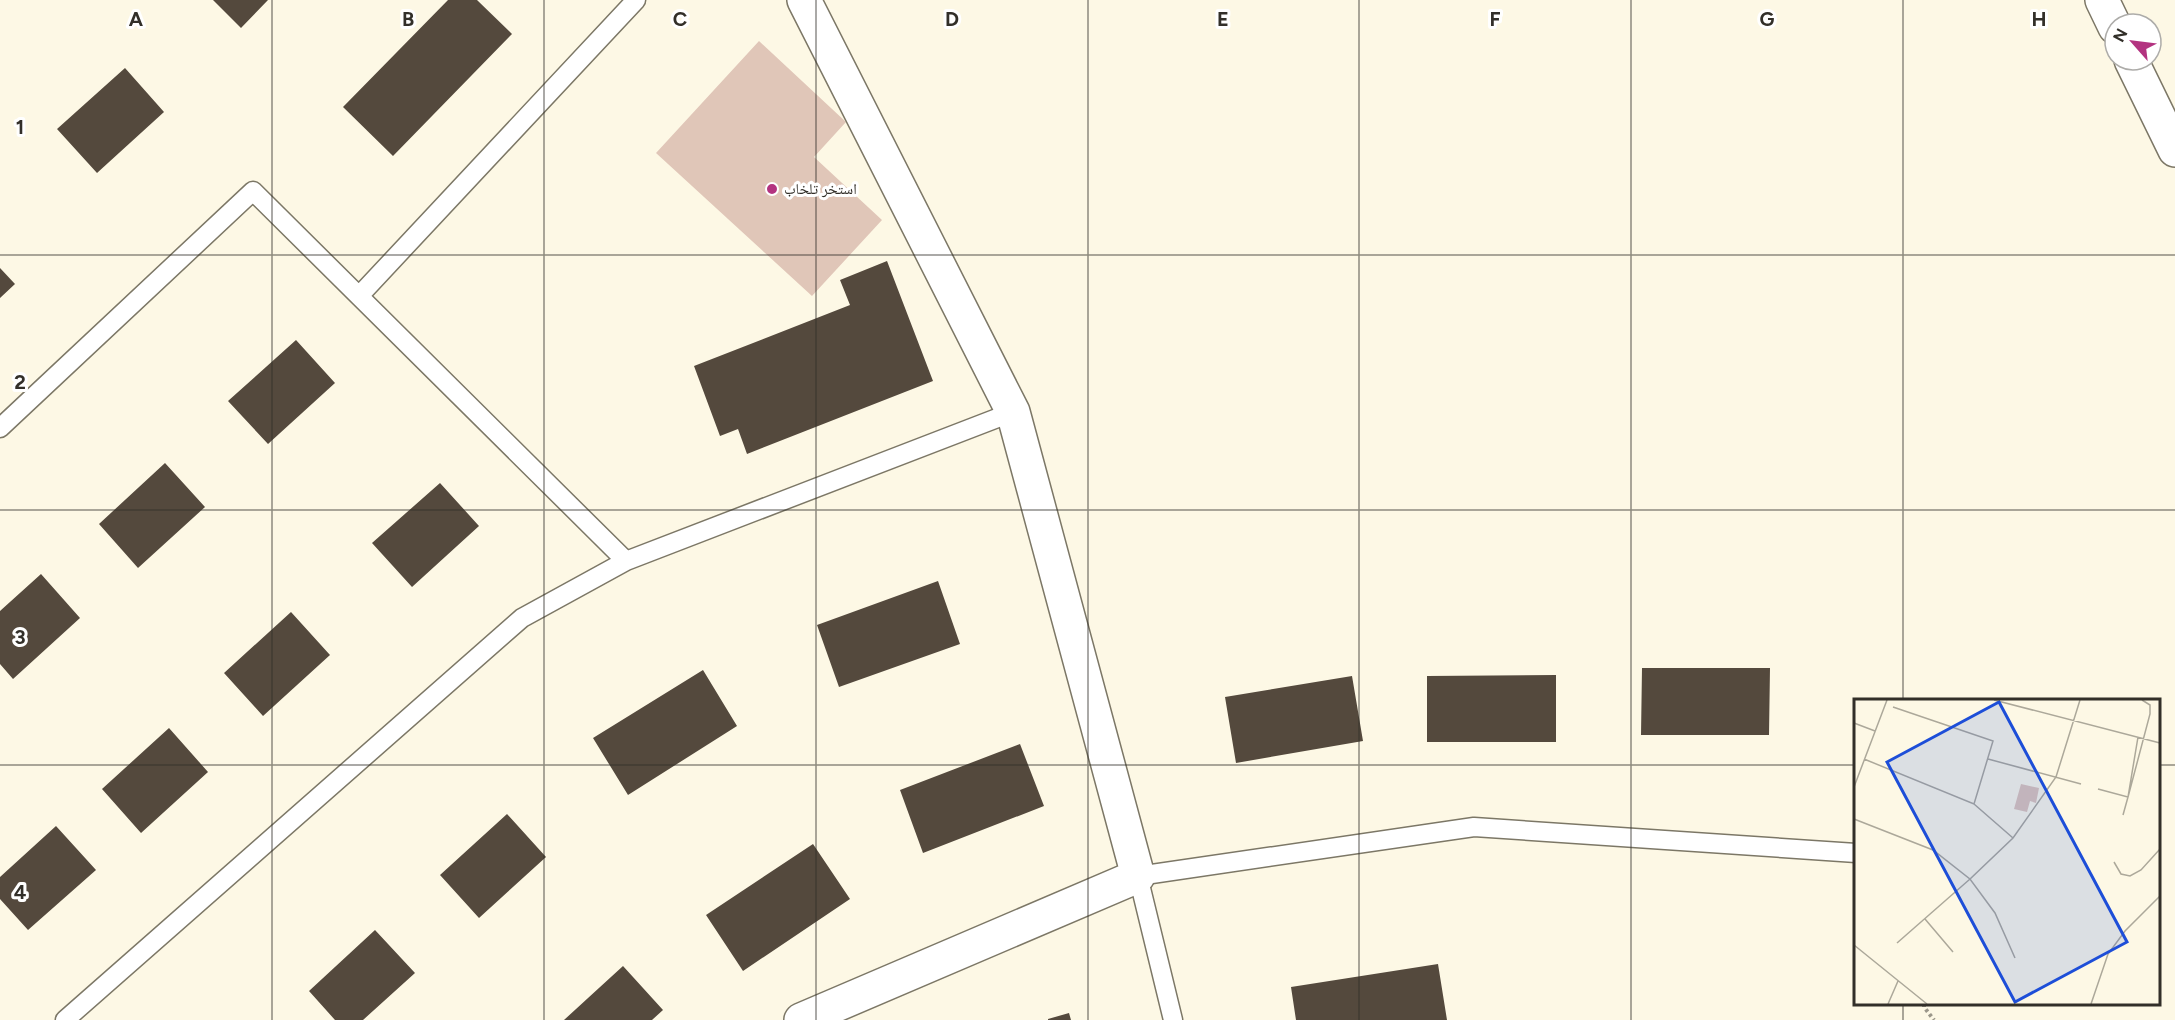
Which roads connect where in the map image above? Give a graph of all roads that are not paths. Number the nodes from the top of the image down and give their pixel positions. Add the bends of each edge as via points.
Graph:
1 (636, 0) edge
2 (804, 0) edge
3 (2137, 72) edge
4 (2175, 150) edge
5 (359, 296) junction
6 (1013, 412) junction
7 (0, 428) edge
8 (626, 561) junction
9 (1854, 853) edge
10 (1138, 876) junction
11 (65, 1020) edge
12 (801, 1020) edge
13 (1173, 1020) edge

1 - 5 lane
2 - 6 street
3 - 4 street
5 - 7 lane via 253,191
5 - 8 lane
6 - 8 lane
6 - 10 street
8 - 11 lane via 522,618
9 - 10 lane via 1474,827
10 - 12 street
10 - 13 lane

